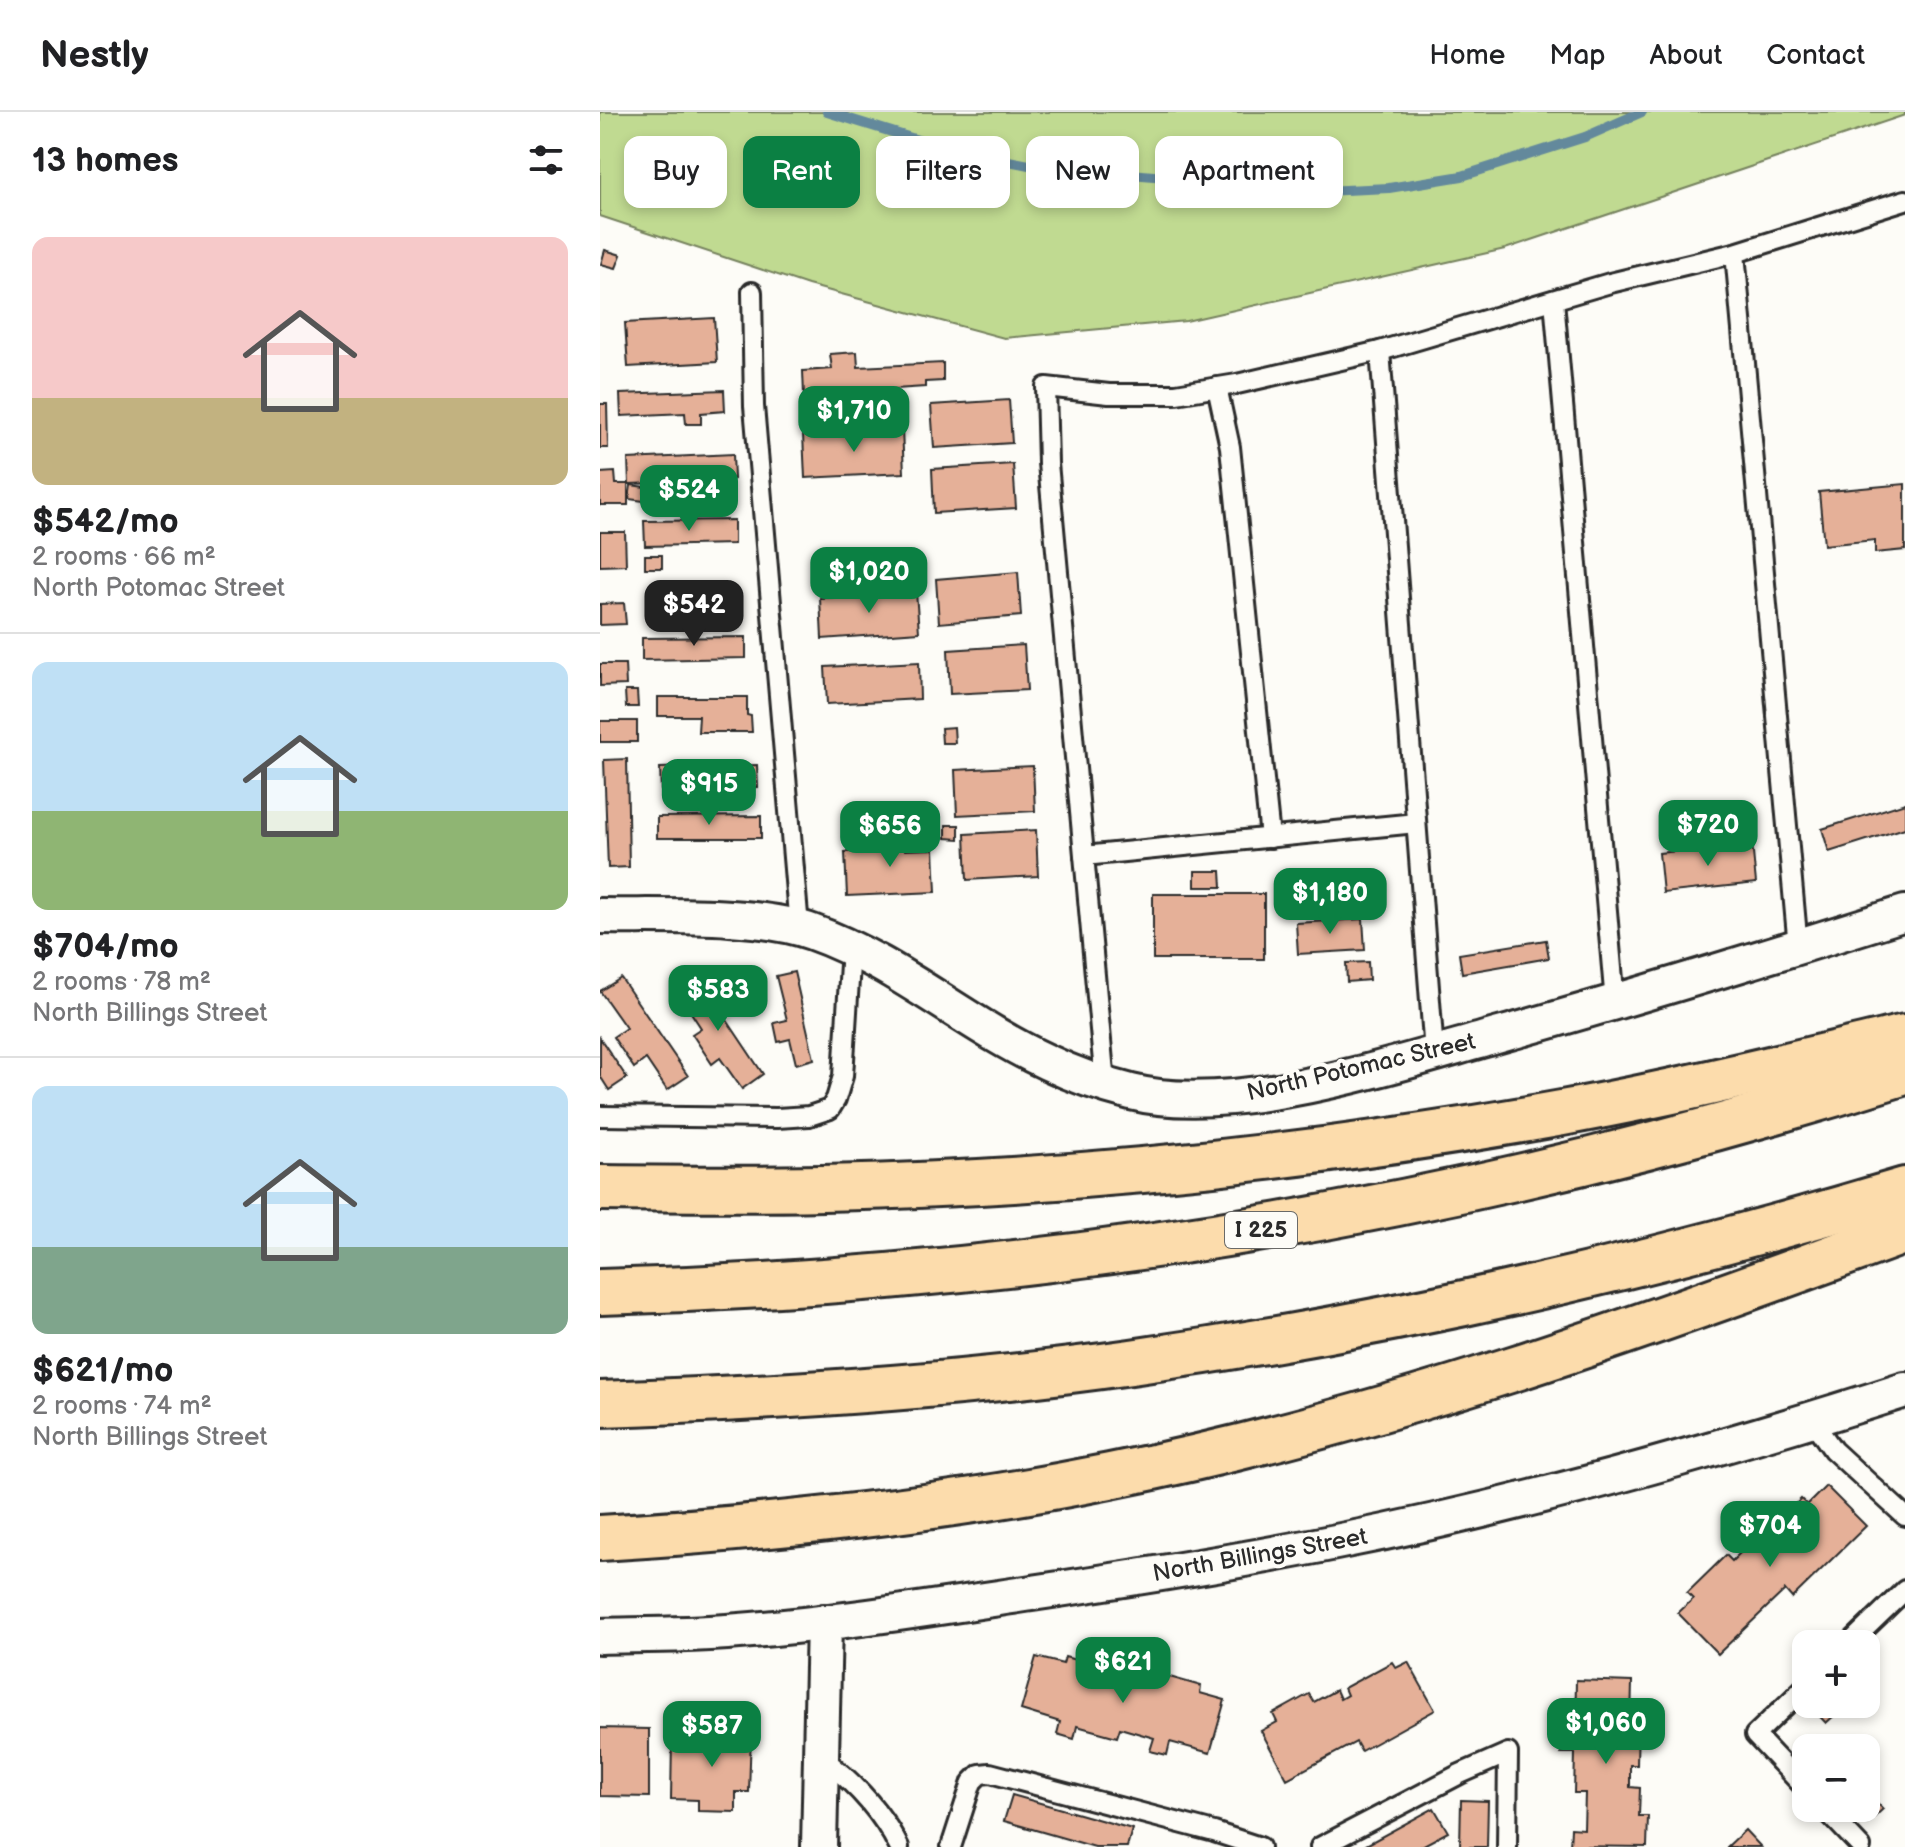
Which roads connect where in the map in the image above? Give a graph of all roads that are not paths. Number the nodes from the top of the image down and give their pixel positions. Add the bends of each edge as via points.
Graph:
1 (1905, 200) edge
2 (1735, 253) junction
3 (752, 292) dead end
4 (1554, 300) junction
5 (1380, 351) junction
6 (1217, 387) junction
7 (1416, 823) junction
8 (1270, 838) junction
9 (1084, 856) junction
10 (1905, 913) edge
11 (600, 916) edge
12 (799, 927) junction
13 (1798, 947) junction
14 (851, 948) junction
15 (1615, 1003) junction
16 (1905, 1037) edge
17 (1434, 1053) junction
18 (1905, 1072) edge
19 (1105, 1084) junction
20 (600, 1116) edge
21 (600, 1188) edge
22 (1905, 1190) edge
23 (1905, 1231) edge
24 (600, 1292) edge
25 (1905, 1390) edge
26 (600, 1404) edge
27 (1812, 1420) junction
28 (1905, 1516) edge
29 (600, 1538) edge
30 (1905, 1590) edge
31 (824, 1622) junction
32 (1864, 1630) edge
33 (600, 1636) edge
34 (1792, 1699) edge
35 (821, 1757) junction
36 (1792, 1774) edge
37 (1837, 1822) edge
38 (819, 1847) edge
39 (899, 1847) edge
40 (951, 1847) edge
41 (1260, 1847) edge
42 (1320, 1847) edge
43 (1507, 1847) edge
44 (1861, 1847) edge

1 - 2 lane
2 - 4 lane
2 - 13 lane
3 - 12 lane via 754,406
4 - 5 lane
4 - 15 lane
5 - 6 lane
5 - 7 lane
6 - 8 lane via 1230,447
6 - 9 lane via 1176,394 1109,394 1046,387 1048,463
7 - 8 lane
7 - 17 lane
8 - 9 lane
9 - 19 lane
10 - 13 street, North Potomac Street
11 - 12 street, North Potomac Street via 748,920
12 - 14 street, North Potomac Street
13 - 15 street, North Potomac Street
14 - 19 street, North Potomac Street via 1038,1058
14 - 20 lane via 843,1076 830,1109 777,1118
15 - 17 street, North Potomac Street
16 - 21 highway via 1561,1113 1242,1159 919,1185
17 - 19 street, North Potomac Street via 1309,1084 1221,1098 1172,1099
18 - 24 highway, I 225 via 1557,1169 1265,1230 949,1271 789,1285
22 - 26 highway via 1593,1275 1404,1317 1249,1344 955,1382
23 - 29 highway via 1497,1374 1215,1453 928,1507 800,1524
25 - 27 street, North Billings Street
27 - 28 lane via 1833,1450
27 - 31 street, North Billings Street via 1565,1489 1338,1542
30 - 32 lane
31 - 33 street, North Billings Street
31 - 35 street
34 - 36 lane via 1755,1735
35 - 38 street
35 - 39 lane via 864,1793
37 - 44 lane
40 - 41 lane via 972,1782 990,1773
42 - 43 lane via 1508,1753

